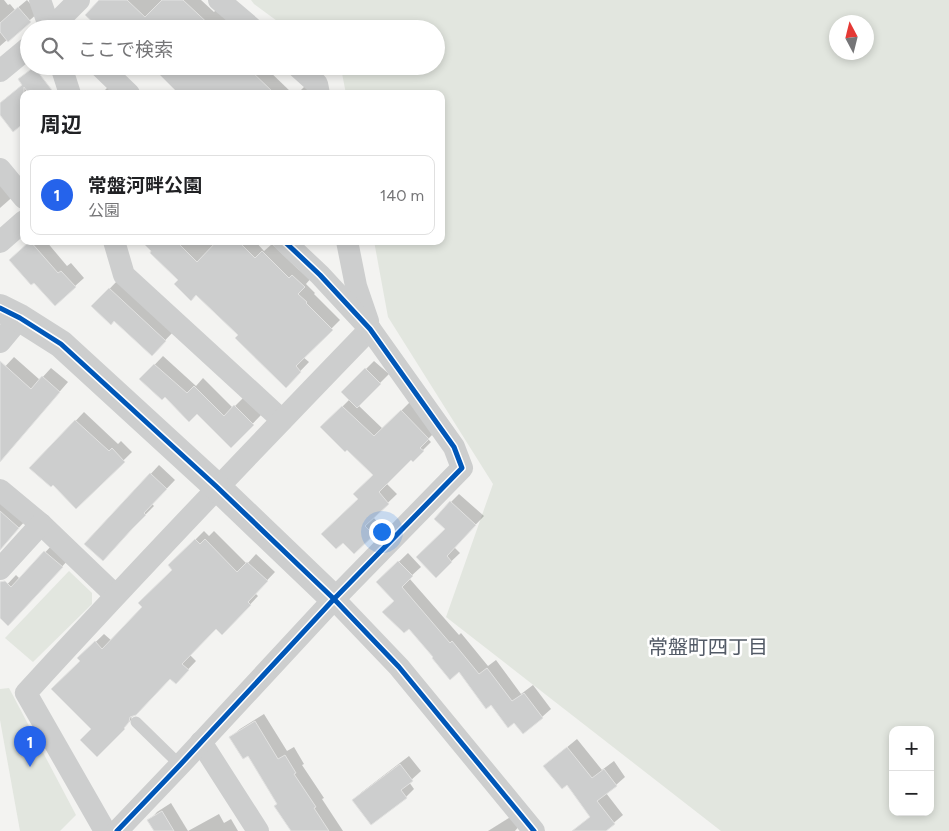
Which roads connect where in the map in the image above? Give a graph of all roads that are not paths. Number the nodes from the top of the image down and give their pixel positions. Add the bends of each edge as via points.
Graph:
1 (40, 0) edge
2 (79, 0) edge
3 (219, 0) edge
4 (47, 20) edge
5 (59, 20) edge
6 (242, 20) edge
7 (20, 54) edge
8 (0, 71) edge
9 (64, 75) edge
10 (109, 75) edge
11 (307, 75) edge
12 (69, 90) edge
13 (124, 90) edge
14 (318, 90) edge
15 (0, 169) edge
16 (20, 193) edge
17 (20, 224) edge
18 (0, 242) edge
19 (115, 245) edge
20 (288, 245) edge
21 (348, 245) edge
22 (10, 313) edge
23 (370, 329) junction
24 (0, 342) edge
25 (282, 420) junction
26 (217, 487) junction
27 (0, 490) edge
28 (41, 524) junction
29 (0, 569) edge
30 (115, 595) junction
31 (334, 599) junction
32 (136, 722) dead end
33 (201, 742) junction
34 (180, 765) junction
35 (105, 831) edge
36 (117, 831) edge
37 (258, 831) edge
38 (534, 831) edge

1 - 4 street
2 - 5 street
3 - 6 street
7 - 8 street
9 - 12 street
10 - 13 street
11 - 14 street via 317,84
15 - 16 street
17 - 18 street
19 - 25 street via 124,275
20 - 23 street
21 - 23 street via 356,286
22 - 24 street
22 - 26 street via 61,344
23 - 25 street
23 - 31 street via 454,447 462,468
25 - 26 street
26 - 30 street
26 - 31 street
27 - 28 street
28 - 29 street
28 - 30 street
30 - 35 street via 26,693
31 - 33 street
31 - 38 street via 399,667
32 - 34 lane
33 - 34 street
33 - 37 street
34 - 36 street

